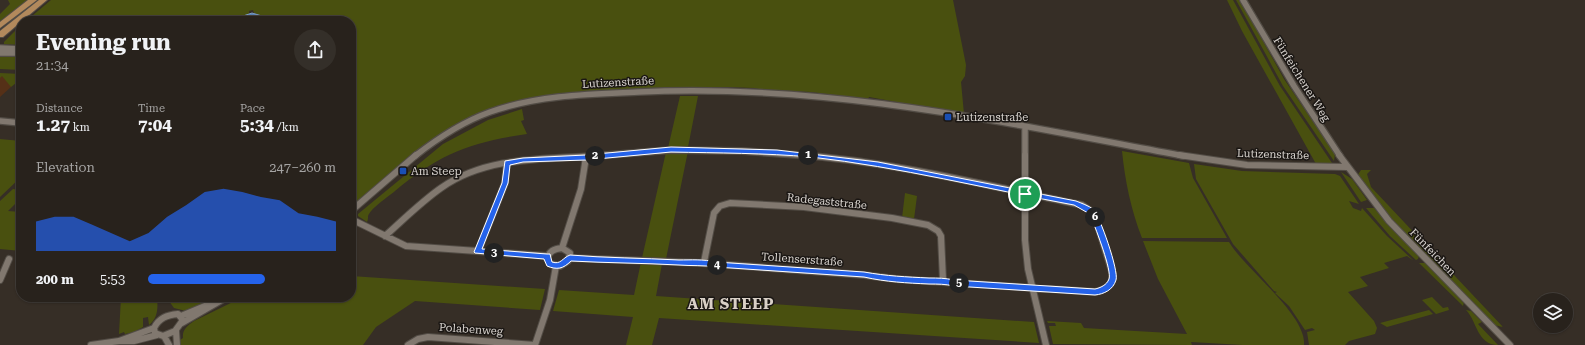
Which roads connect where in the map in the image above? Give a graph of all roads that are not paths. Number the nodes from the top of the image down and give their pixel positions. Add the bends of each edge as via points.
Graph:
1 (33, 0) edge
2 (43, 0) edge
3 (1243, 0) edge
4 (23, 16) edge
5 (16, 22) edge
6 (0, 26) edge
7 (0, 35) edge
8 (0, 48) edge
9 (16, 49) edge
10 (0, 53) edge
11 (16, 53) edge
12 (0, 121) edge
13 (16, 123) edge
14 (1025, 127) junction
15 (586, 157) junction
16 (507, 163) junction
17 (1347, 167) junction
18 (1025, 194) junction
19 (356, 207) edge
20 (356, 222) edge
21 (385, 236) junction
22 (562, 248) junction
23 (478, 252) junction
24 (547, 256) junction
25 (570, 258) junction
26 (9, 259) dead end
27 (704, 262) junction
28 (556, 266) junction
29 (0, 280) edge
30 (943, 280) junction
31 (1032, 288) junction
32 (219, 302) edge
33 (181, 319) junction
34 (176, 331) junction
35 (158, 333) junction
36 (90, 345) edge
37 (169, 345) edge
38 (177, 345) edge
39 (408, 345) edge
40 (535, 345) edge
41 (1046, 345) edge
42 (1510, 345) edge

1 - 6 main road
2 - 4 main road
3 - 17 street, Fünfeichener Weg via 1288,79
5 - 7 main road
8 - 9 street
10 - 11 street
12 - 13 street
14 - 17 street, Lutizenstraße via 1230,163 1278,167
14 - 18 street
14 - 19 street, Lutizenstraße via 896,105 787,93 654,90 555,97 504,108 455,128 421,152
15 - 16 street, Tollenserstraße
15 - 18 street, Tollenserstraße via 678,150 811,155 878,164
15 - 22 street via 581,189
16 - 21 street, Tollenserstraße via 482,167 450,182
16 - 23 street via 505,183
17 - 42 street, Fünfeichen via 1389,221
18 - 31 street via 1025,240
18 - 31 street, Tollenserstraße via 1076,203 1090,211 1096,219 1113,275 1112,283 1100,292
20 - 21 street
21 - 23 street via 412,247
22 - 24 street via 551,251
22 - 25 street via 568,250
23 - 24 street
24 - 28 street via 548,262
25 - 27 street, Tollenserstraße
25 - 28 street via 563,265
26 - 29 street
27 - 30 street, Tollenserstraße via 716,265 864,274 879,278
27 - 30 street, Radegaststraße via 714,213 720,206 730,203 804,207 892,218 932,226 941,236
28 - 40 street via 550,300
30 - 31 street, Tollenserstraße via 954,283
31 - 41 street
32 - 33 street via 207,310
33 - 34 street
33 - 35 street via 173,314 165,316 158,322
34 - 35 street
34 - 38 street
35 - 36 street via 134,341
35 - 37 street
39 - 40 street, Polabenweg via 428,337

